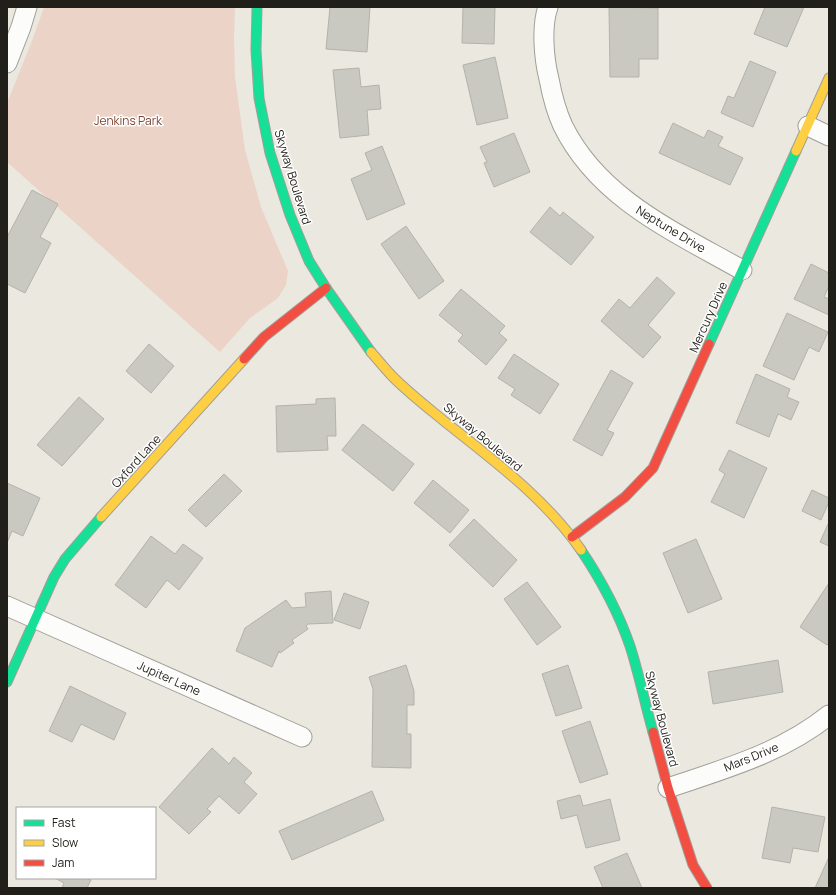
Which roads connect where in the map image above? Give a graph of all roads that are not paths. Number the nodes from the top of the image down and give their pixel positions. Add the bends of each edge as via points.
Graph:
1 (27, 7) edge
2 (257, 7) edge
3 (548, 7) edge
4 (7, 63) edge
5 (829, 78) edge
6 (808, 126) junction
7 (829, 136) edge
8 (742, 270) junction
9 (326, 288) junction
10 (572, 537) junction
11 (7, 606) edge
12 (35, 619) junction
13 (7, 682) edge
14 (829, 715) edge
15 (302, 737) dead end
16 (668, 788) junction
17 (707, 888) edge

1 - 4 street
2 - 9 street, Skyway Boulevard via 259,98 270,152 290,216 310,261
3 - 8 street, Neptune Drive via 544,40 546,69 563,125 577,150 598,176 644,214
5 - 6 street, Mercury Drive
6 - 7 street
6 - 8 street, Mercury Drive
8 - 10 street, Mercury Drive via 653,468 627,497
9 - 10 street, Skyway Boulevard via 366,346 393,377 539,500
9 - 12 street, Oxford Lane via 264,337 78,543 54,577
10 - 16 street, Skyway Boulevard via 613,604 630,646
11 - 12 street, Jupiter Lane
12 - 13 street, Oxford Lane
12 - 15 street, Jupiter Lane
14 - 16 street, Mars Drive via 788,742 758,757
16 - 17 street, Skyway Boulevard via 693,865

